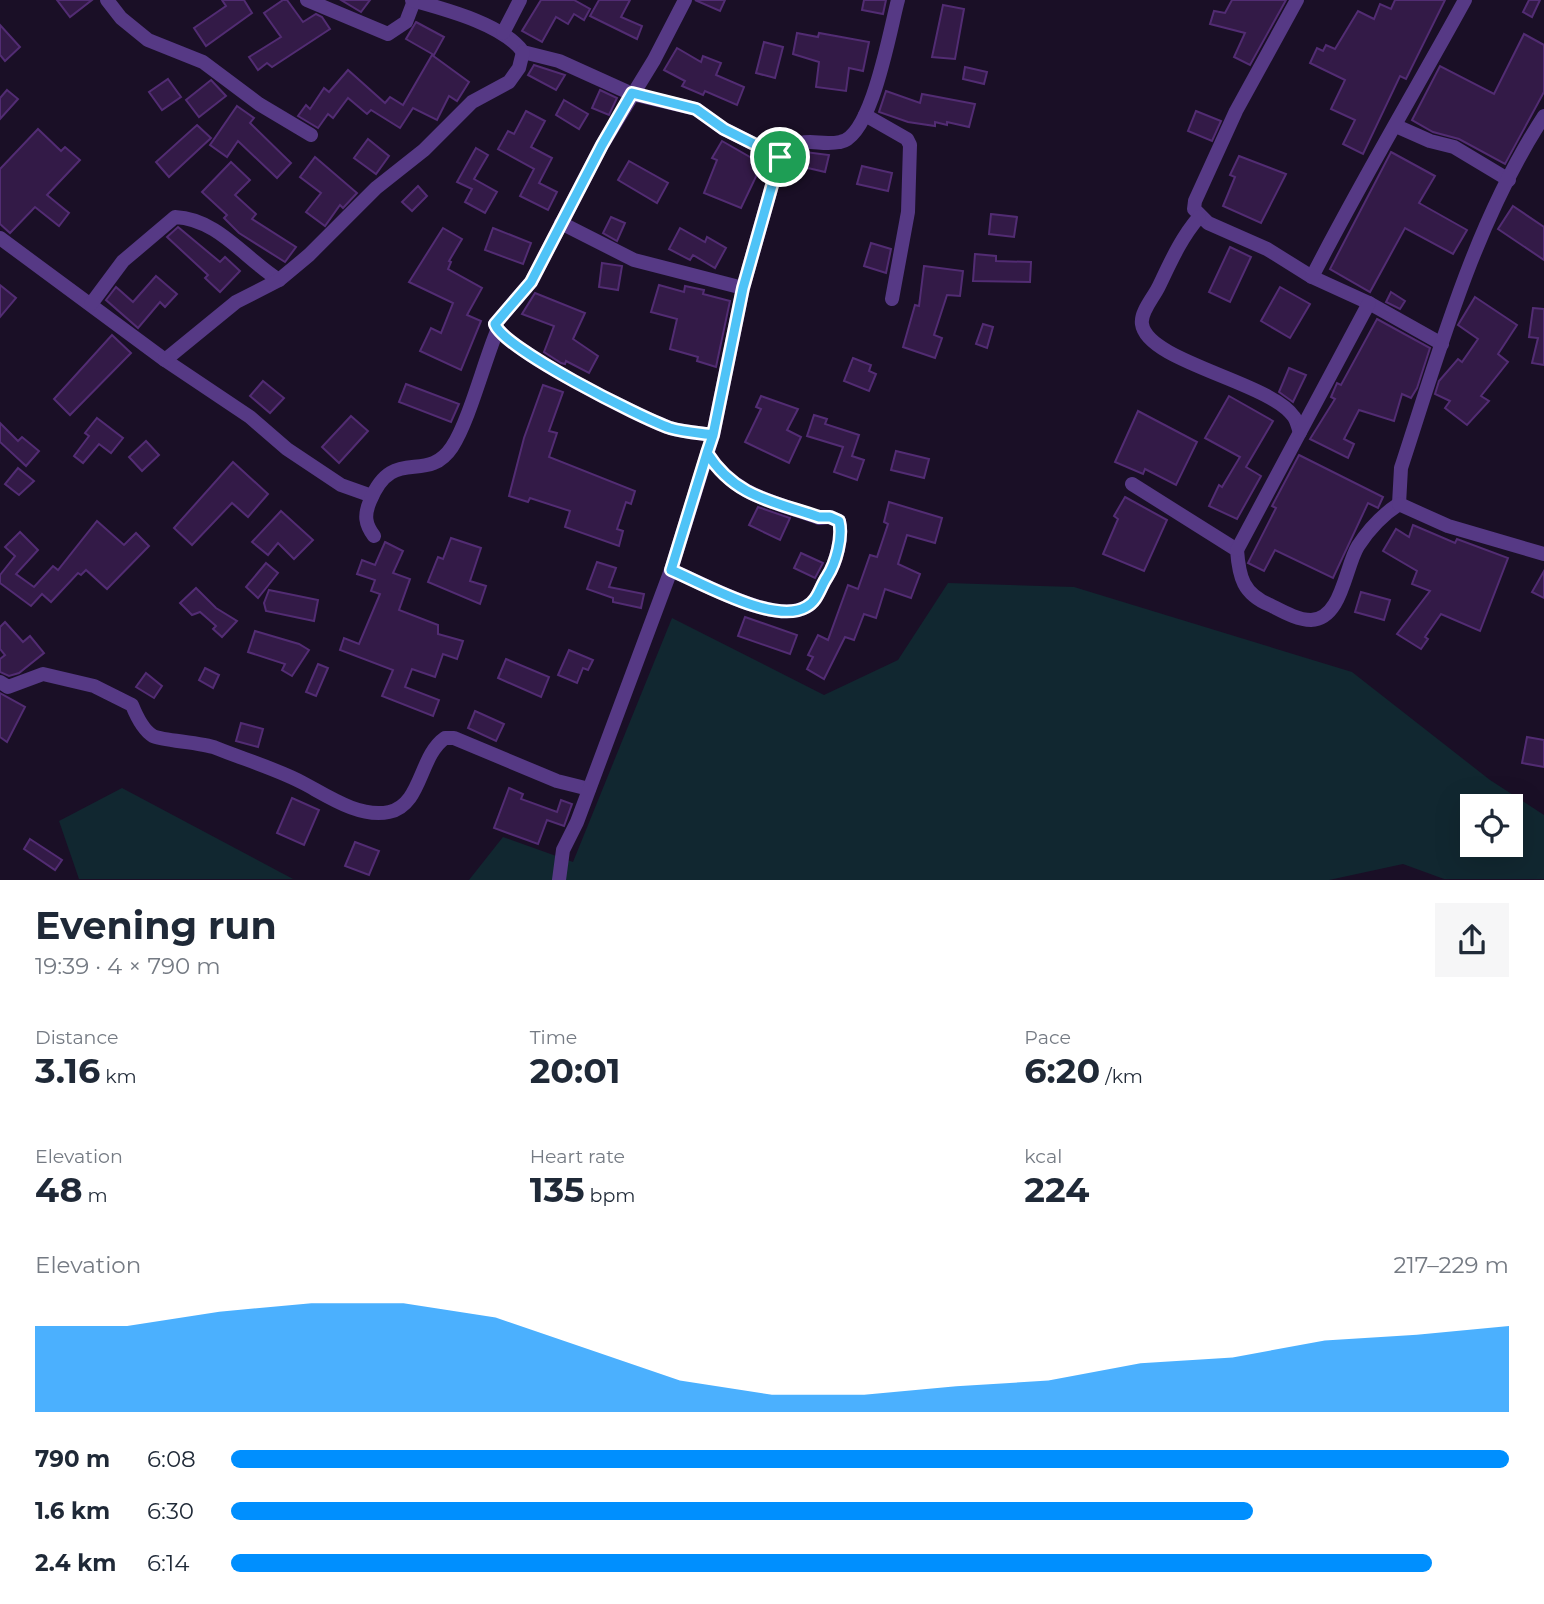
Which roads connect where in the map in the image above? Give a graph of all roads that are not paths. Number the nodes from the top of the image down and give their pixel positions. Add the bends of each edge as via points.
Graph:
1 (107, 0) edge
2 (307, 0) edge
3 (413, 0) edge
4 (520, 0) edge
5 (685, 0) edge
6 (898, 0) edge
7 (1297, 0) edge
8 (1465, 0) edge
9 (503, 33) junction
10 (523, 52) junction
11 (632, 93) junction
12 (865, 115) junction
13 (1544, 116) edge
14 (1396, 125) junction
15 (311, 135) dead end
16 (780, 157) junction
17 (1509, 180) junction
18 (1199, 217) junction
19 (561, 223) junction
20 (0, 238) edge
21 (1312, 276) junction
22 (279, 280) junction
23 (743, 288) junction
24 (892, 299) dead end
25 (1369, 303) junction
26 (91, 304) junction
27 (497, 331) junction
28 (1442, 344) junction
29 (165, 360) junction
30 (1300, 432) junction
31 (713, 435) junction
32 (707, 453) junction
33 (1132, 484) dead end
34 (372, 496) junction
35 (1399, 504) junction
36 (374, 536) dead end
37 (1237, 550) junction
38 (1544, 552) edge
39 (671, 570) junction
40 (0, 682) edge
41 (589, 789) junction
42 (559, 880) edge

1 - 15 street via 148,40 203,62
2 - 3 street via 388,34 407,22
3 - 9 street
4 - 9 street
5 - 11 street
6 - 12 street
7 - 18 street via 1220,144 1195,201
8 - 14 street
9 - 10 street
10 - 11 street via 559,61
10 - 22 street via 509,82 472,102
11 - 16 street via 696,109
11 - 19 street
12 - 16 street via 850,140 801,143
12 - 24 street via 911,145 908,212
13 - 17 street
14 - 17 street via 1454,147
14 - 21 street
16 - 23 street
17 - 28 street via 1474,253
18 - 21 street
18 - 30 street via 1185,234 1148,305 1141,321 1143,329 1149,338 1185,360 1278,403 1294,416
19 - 23 street via 634,260
19 - 27 street via 531,282 495,324
20 - 26 street
21 - 25 street
22 - 26 street via 218,231 194,218 175,217 123,261
22 - 29 street via 236,302
23 - 31 street
25 - 28 street
25 - 30 street
26 - 29 street
27 - 31 street via 550,368 601,395 670,428
27 - 34 street via 454,443 443,460 430,466 403,466 386,474
28 - 35 street via 1401,468
29 - 34 street via 324,474
30 - 37 street
31 - 32 street
32 - 39 street
32 - 39 street via 741,490 839,521 834,568 814,602 778,613
33 - 37 street
34 - 36 street via 366,517
35 - 37 street via 1381,515 1356,548 1332,608 1313,620 1301,619 1249,593 1239,578
35 - 38 street via 1448,526
39 - 41 street
40 - 41 street via 8,687 43,674 94,685 132,705 153,736 212,747 370,812 387,813 405,804 427,758 445,738
41 - 42 street via 563,850

